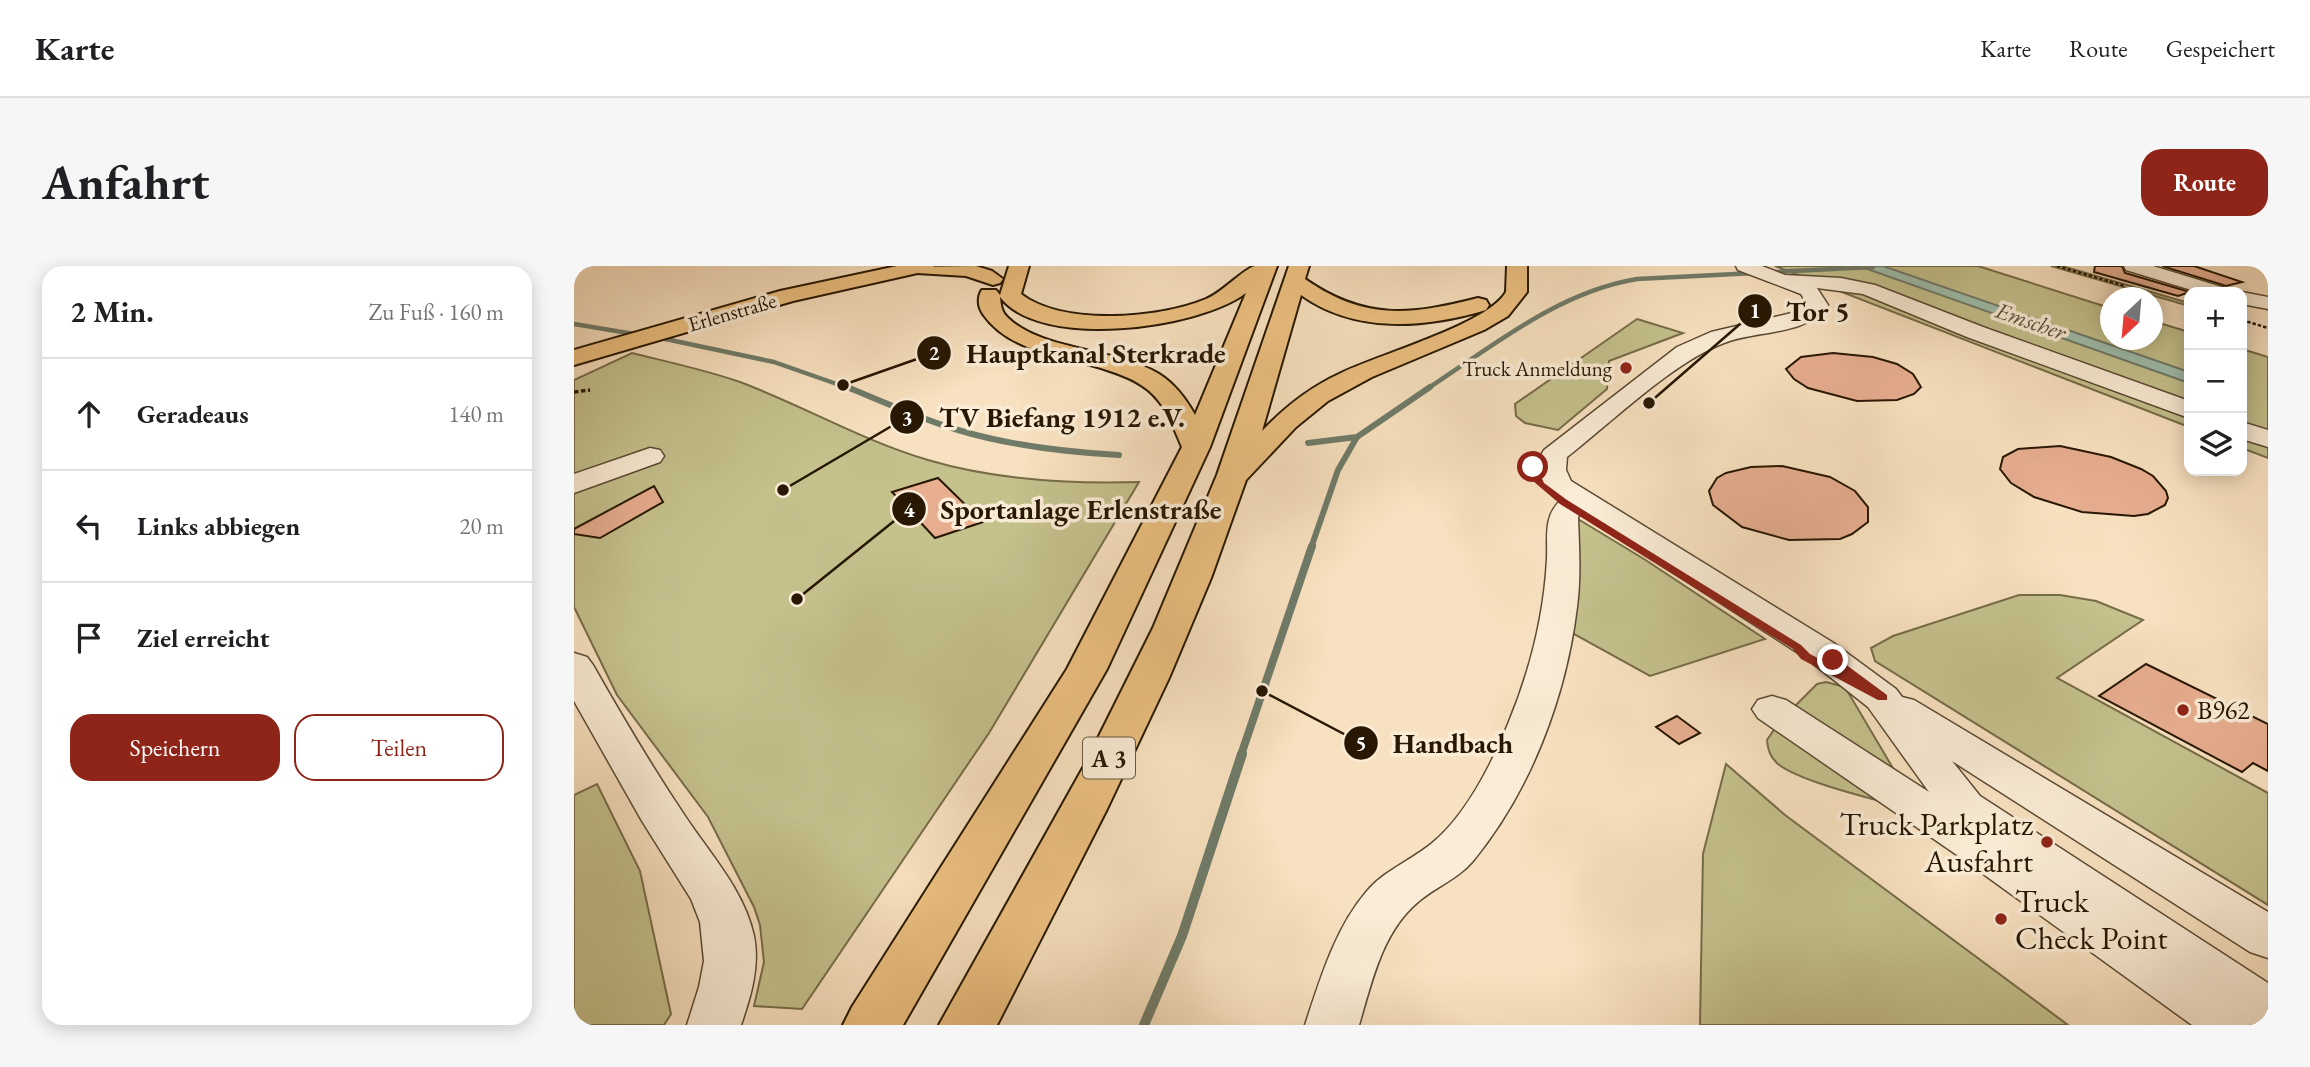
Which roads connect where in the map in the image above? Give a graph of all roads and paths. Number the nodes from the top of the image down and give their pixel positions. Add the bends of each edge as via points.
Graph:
1 (1019, 266) edge
2 (1266, 266) edge
3 (2133, 266) edge
4 (921, 267) edge
5 (1508, 268) edge
6 (996, 273) edge
7 (1297, 274) edge
8 (1767, 274) edge
9 (2200, 287) edge
10 (2247, 299) edge
11 (2268, 303) edge
12 (2247, 322) edge
13 (2268, 328) edge
14 (623, 345) junction
15 (574, 356) edge
16 (574, 369) edge
17 (590, 390) dead end
18 (574, 392) edge
19 (2184, 408) edge
20 (2184, 420) edge
21 (2247, 432) edge
22 (2268, 439) edge
23 (2247, 443) edge
24 (1196, 447) junction
25 (2268, 451) edge
26 (656, 457) dead end
27 (1230, 482) junction
28 (574, 484) edge
29 (1570, 507) junction
30 (574, 665) edge
31 (1882, 698) junction
32 (1772, 709) dead end
33 (2268, 937) edge
34 (2268, 1012) edge
35 (714, 1025) edge
36 (872, 1025) edge
37 (968, 1025) edge
38 (1332, 1025) edge
39 (2235, 1025) edge

1 - 2 main road via 1010,288 1016,303 1064,318 1119,322 1204,308 1230,296
2 - 24 main road, A 3
3 - 9 street
4 - 6 main road, Erlenstraße
4 - 14 main road, Erlenstraße via 788,296
5 - 7 main road via 1483,303 1420,316 1379,316 1339,309
5 - 27 main road via 1517,289 1499,311 1319,395
6 - 24 main road via 988,307 1000,324 1031,340 1111,363 1150,380 1172,399
7 - 27 main road, A 3
8 - 19 street via 1868,289
8 - 20 street via 1840,289
8 - 29 street via 1799,305 1665,350 1542,449 1533,467 1536,479
8 - 31 street via 1808,290 1818,301 1816,309 1808,316 1720,337 1685,352 1562,446 1552,457 1551,470 1570,496 1808,643
10 - 11 street
12 - 13 path
14 - 15 main road, Erlenstraße
14 - 16 main road, Erlenstraße
17 - 18 path
21 - 22 street
23 - 25 street
24 - 36 main road, A 3 via 1087,669
26 - 28 street
27 - 37 main road, A 3 via 1150,677
29 - 31 street via 1797,647 1808,659
29 - 38 street via 1563,516 1554,637 1507,772 1449,856 1395,893 1369,928
30 - 35 street via 725,922 730,952 727,989
31 - 33 street
31 - 34 street via 1964,807
32 - 39 street

